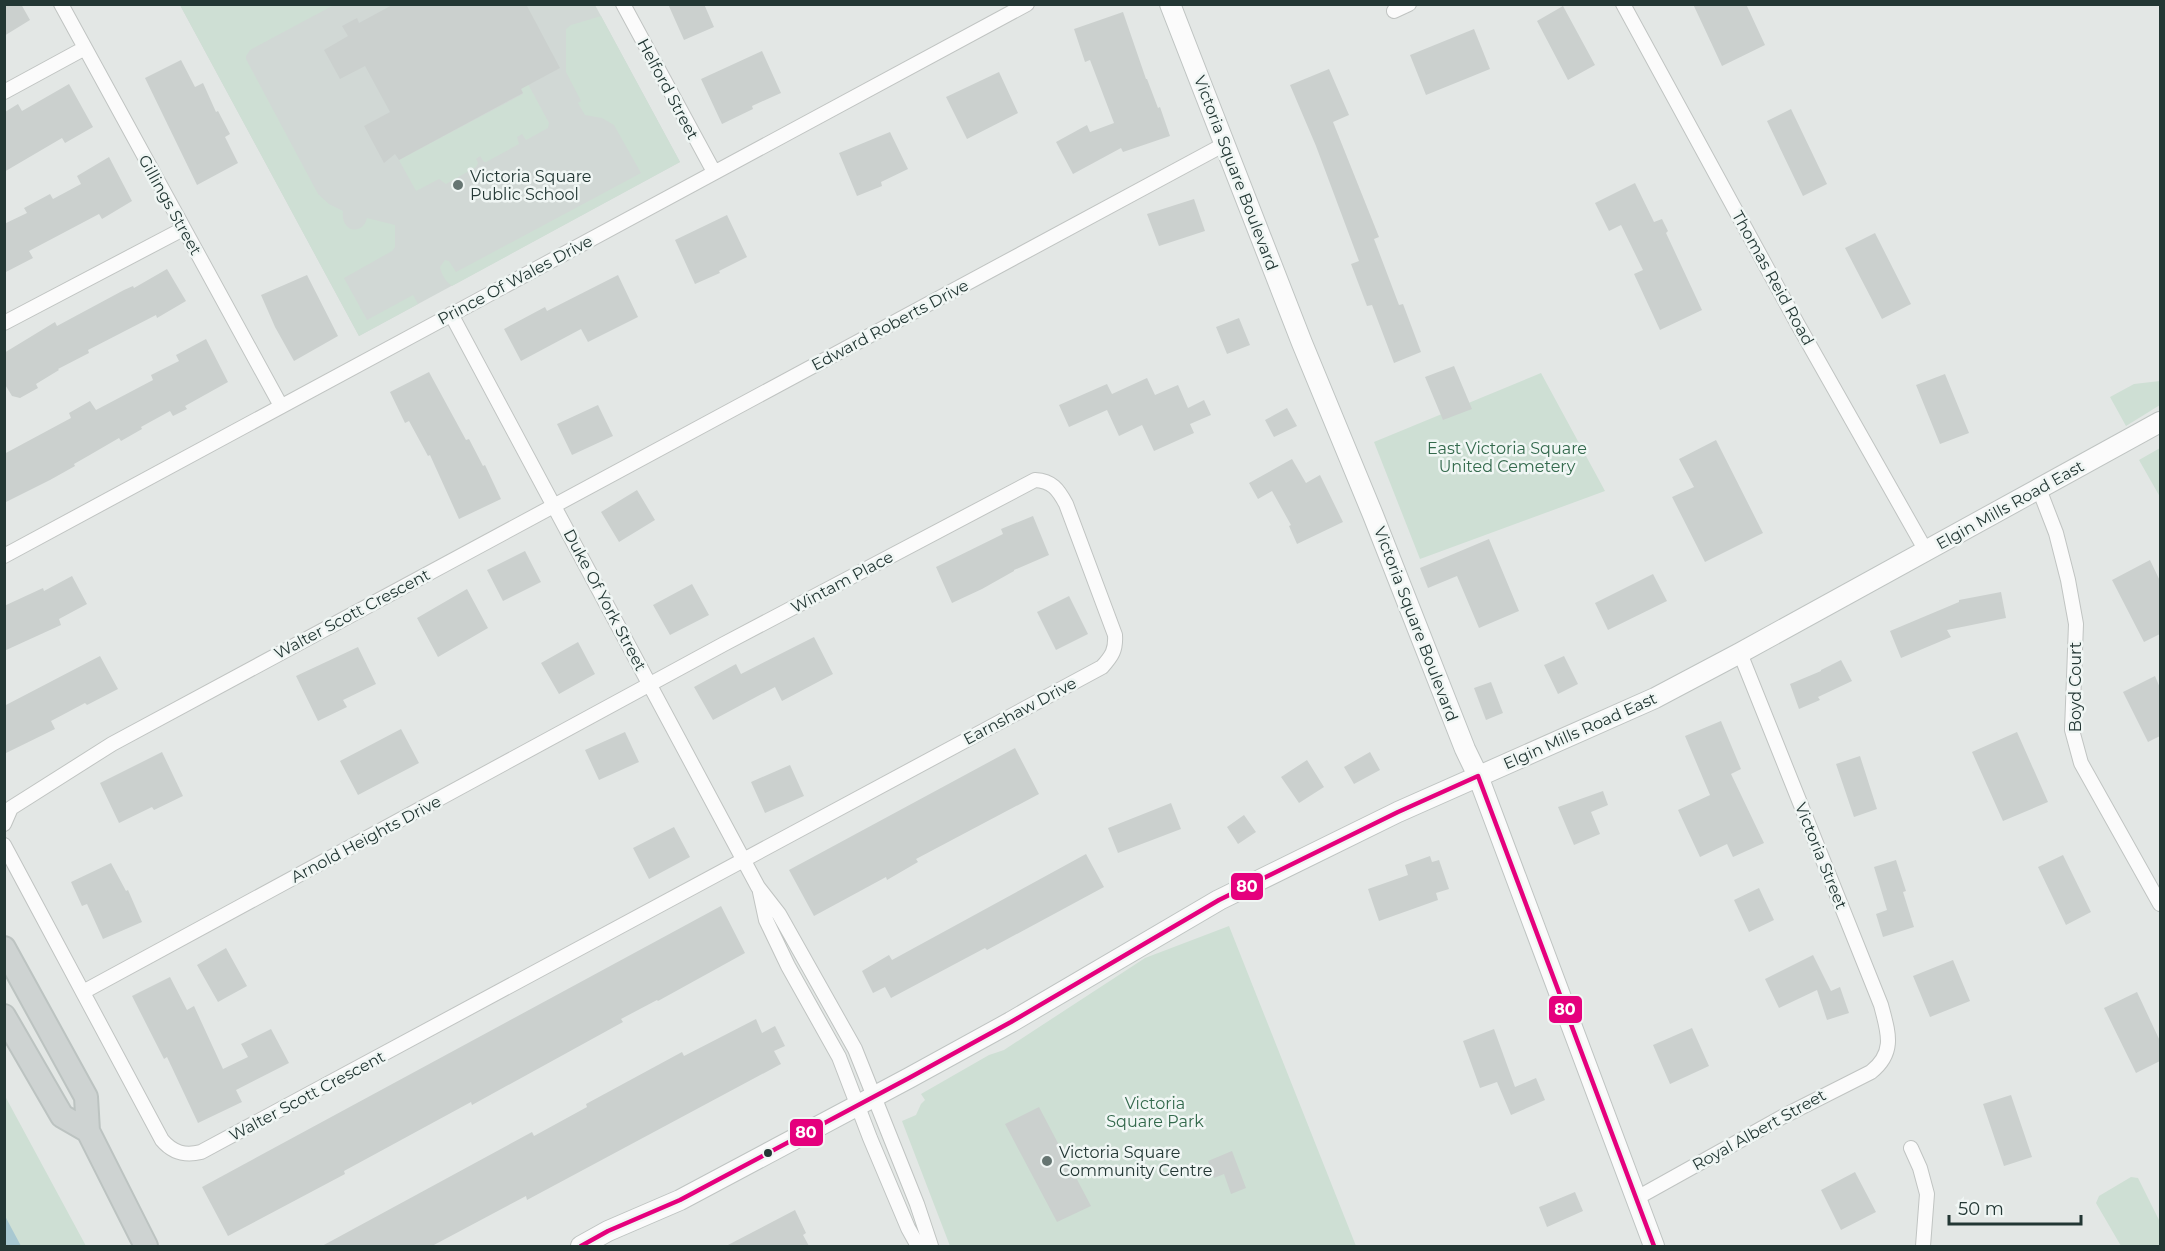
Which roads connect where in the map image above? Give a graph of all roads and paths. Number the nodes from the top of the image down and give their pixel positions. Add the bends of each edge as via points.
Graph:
1 (61, 4) edge
2 (623, 4) edge
3 (1027, 4) edge
4 (1170, 4) edge
5 (1409, 4) edge
6 (1623, 4) edge
7 (1394, 11) dead end
8 (85, 48) junction
9 (4, 92) edge
10 (1225, 144) junction
11 (714, 172) junction
12 (183, 229) junction
13 (451, 315) junction
14 (4, 323) edge
15 (281, 406) junction
16 (2160, 422) edge
17 (1035, 480) joint
18 (2039, 489) junction
19 (554, 506) junction
20 (1926, 551) junction
21 (4, 556) edge
22 (1740, 653) junction
23 (650, 686) junction
24 (1478, 776) junction
25 (4, 824) edge
26 (4, 845) edge
27 (744, 860) junction
28 (2160, 904) edge
29 (4, 948) edge
30 (83, 992) junction
31 (4, 1016) edge
32 (1882, 1061) joint
33 (866, 1101) junction
34 (88, 1131) junction
35 (1911, 1148) dead end
36 (1635, 1199) junction
37 (146, 1246) edge
38 (581, 1246) edge
39 (918, 1246) edge
40 (931, 1246) edge
41 (1654, 1246) edge
42 (1923, 1246) edge

1 - 8 street, Gillings Street
2 - 11 street, Helford Street
3 - 11 street, Prince Of Wales Drive
4 - 10 main road, Victoria Square Boulevard
5 - 7 street
6 - 20 street, Thomas Reid Road
8 - 9 street
8 - 12 street, Gillings Street
10 - 19 street, Edward Roberts Drive
10 - 24 main road, Victoria Square Boulevard
11 - 13 street, Prince Of Wales Drive
12 - 14 street
12 - 15 street, Gillings Street
13 - 15 street, Prince Of Wales Drive
13 - 19 street, Duke Of York Street
15 - 21 street, Prince Of Wales Drive
16 - 18 main road, Elgin Mills Road East
17 - 23 street, Wintam Place
17 - 27 street, Earnshaw Drive via 1045,480 1057,488 1066,504 1115,635 1112,656 1102,667
18 - 20 main road, Elgin Mills Road East
18 - 28 street, Boyd Court via 2056,533 2076,624 2073,730 2081,763
19 - 23 street, Duke Of York Street
19 - 25 street, Walter Scott Crescent via 112,744 11,808
20 - 22 main road, Elgin Mills Road East
22 - 24 main road, Elgin Mills Road East via 1620,714
22 - 32 street, Victoria Street via 1881,1005 1889,1039
23 - 27 street, Duke Of York Street
23 - 30 street, Arnold Heights Drive
24 - 33 main road, Elgin Mills Road East via 1219,900 1011,1022
24 - 36 main road, Victoria Square Boulevard
26 - 30 street, Walter Scott Crescent
27 - 30 street, Walter Scott Crescent via 211,1148 189,1155 173,1150 162,1140
27 - 33 street, Duke Of York Street via 788,966
29 - 34 main road via 86,1097
31 - 34 main road via 62,1116
32 - 36 street, Royal Albert Street via 1871,1072
33 - 38 main road, Elgin Mills Road East via 680,1200
33 - 39 street via 908,1228
33 - 40 street via 917,1204
34 - 37 main road
35 - 42 street via 1927,1194
36 - 41 main road, Victoria Square Boulevard

